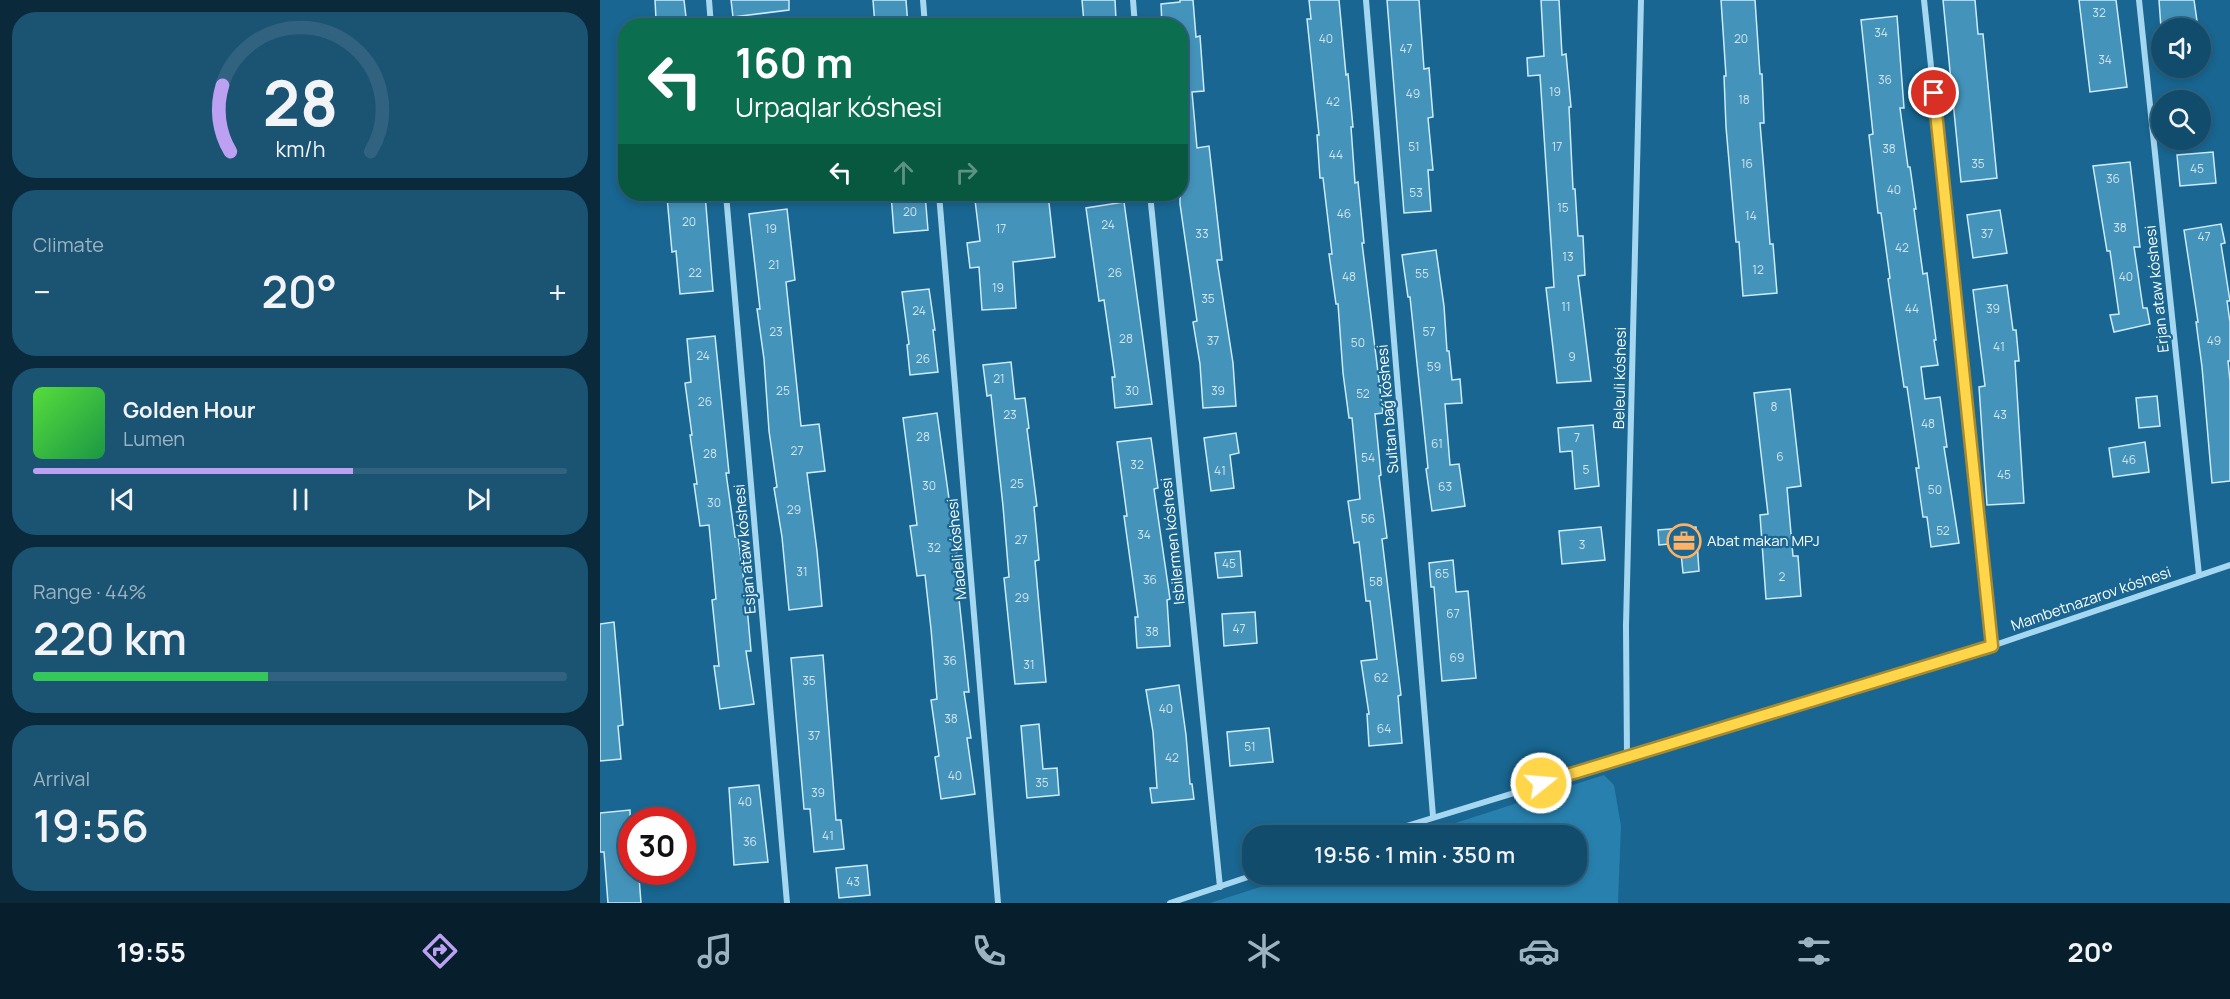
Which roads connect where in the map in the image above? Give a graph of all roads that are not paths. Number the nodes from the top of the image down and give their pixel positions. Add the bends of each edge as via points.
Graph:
1 (709, 0) edge
2 (923, 0) edge
3 (1133, 0) edge
4 (1366, 0) edge
5 (1641, 0) edge
6 (1924, 0) edge
7 (2139, 0) edge
8 (710, 18) edge
9 (924, 18) edge
10 (1134, 18) edge
11 (727, 201) edge
12 (940, 201) edge
13 (1151, 201) edge
14 (2230, 565) edge
15 (2199, 575) junction
16 (1992, 646) junction
17 (1627, 758) junction
18 (1433, 816) junction
19 (1406, 825) edge
20 (1242, 879) edge
21 (1220, 887) junction
22 (787, 903) edge
23 (998, 903) edge
24 (1170, 903) edge

1 - 8 street
2 - 9 street
3 - 10 street
4 - 18 street, Sultan baǵ kóshesi
5 - 17 street, Beleuli kóshesi via 1626,626
6 - 16 street
7 - 15 street, Erjan ataw kóshesi
11 - 22 street, Esjan ataw kóshesi
12 - 23 street, Madeli kóshesi
13 - 21 street, Isbilermen kóshesi
14 - 15 street, Mambetnazarov kóshesi
15 - 16 street, Mambetnazarov kóshesi
16 - 17 street, Mambetnazarov kóshesi
17 - 18 street, Mambetnazarov kóshesi
18 - 19 street, Mambetnazarov kóshesi
20 - 21 street
21 - 24 street

